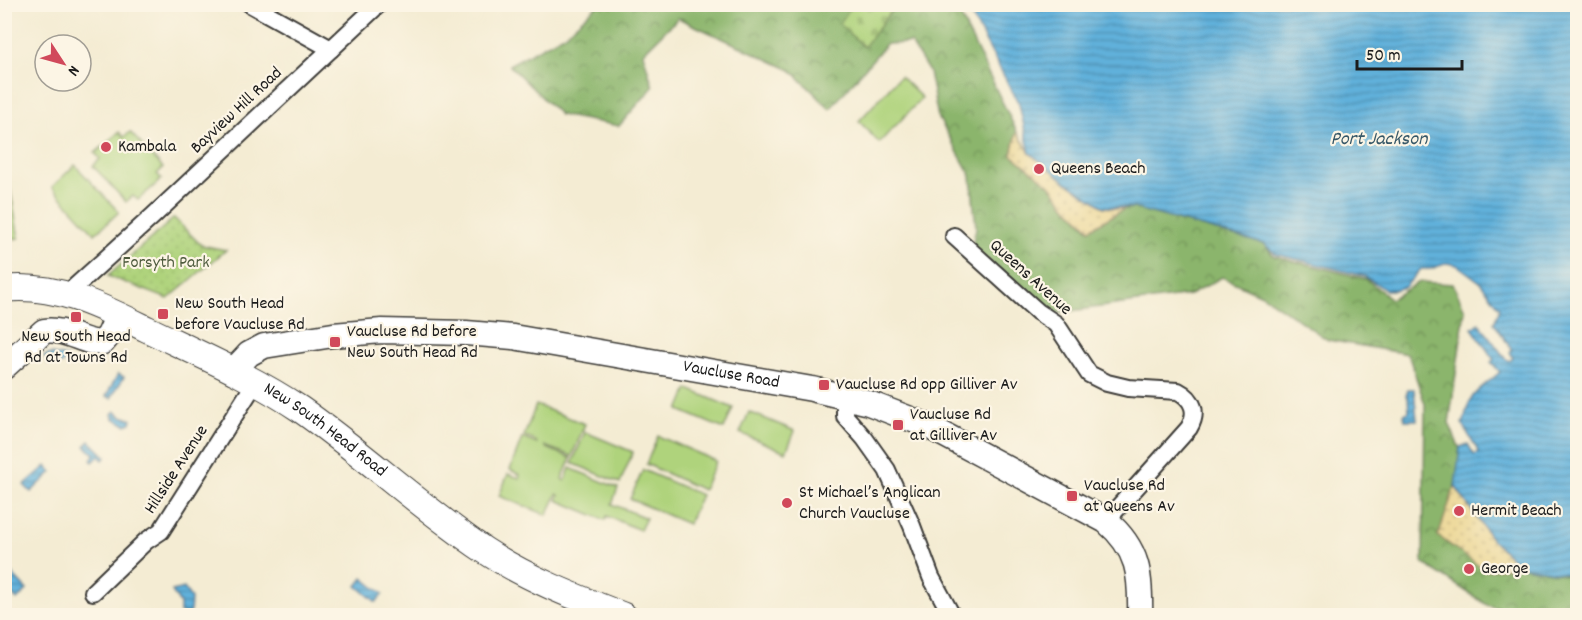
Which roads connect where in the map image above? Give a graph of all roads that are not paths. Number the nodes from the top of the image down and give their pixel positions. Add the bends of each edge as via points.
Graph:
1 (250, 4) edge
2 (379, 4) edge
3 (331, 49) junction
4 (954, 236) dead end
5 (4, 289) edge
6 (67, 294) junction
7 (118, 315) junction
8 (4, 368) edge
9 (244, 377) junction
10 (845, 397) junction
11 (1106, 521) junction
12 (93, 592) dead end
13 (624, 615) edge
14 (952, 615) edge
15 (1140, 615) edge

1 - 3 street
2 - 3 street, Bayview Hill Road
3 - 6 street, Bayview Hill Road
4 - 11 street, Queens Avenue via 1056,324 1089,374 1128,388 1178,391 1194,406 1194,420 1189,428
5 - 6 main road, New South Head Road
6 - 7 main road, New South Head Road
7 - 8 street via 103,342 52,329 44,331
7 - 9 main road, New South Head Road
9 - 10 street, Vaucluse Road via 255,349 278,343 382,331 466,333 513,337
9 - 12 street, Hillside Avenue via 160,531
9 - 13 main road, New South Head Road via 301,410 504,562 568,594
10 - 11 street, Vaucluse Road via 926,425
10 - 14 street via 845,416 886,470 931,577
11 - 15 street, Vaucluse Road via 1123,537 1138,565

